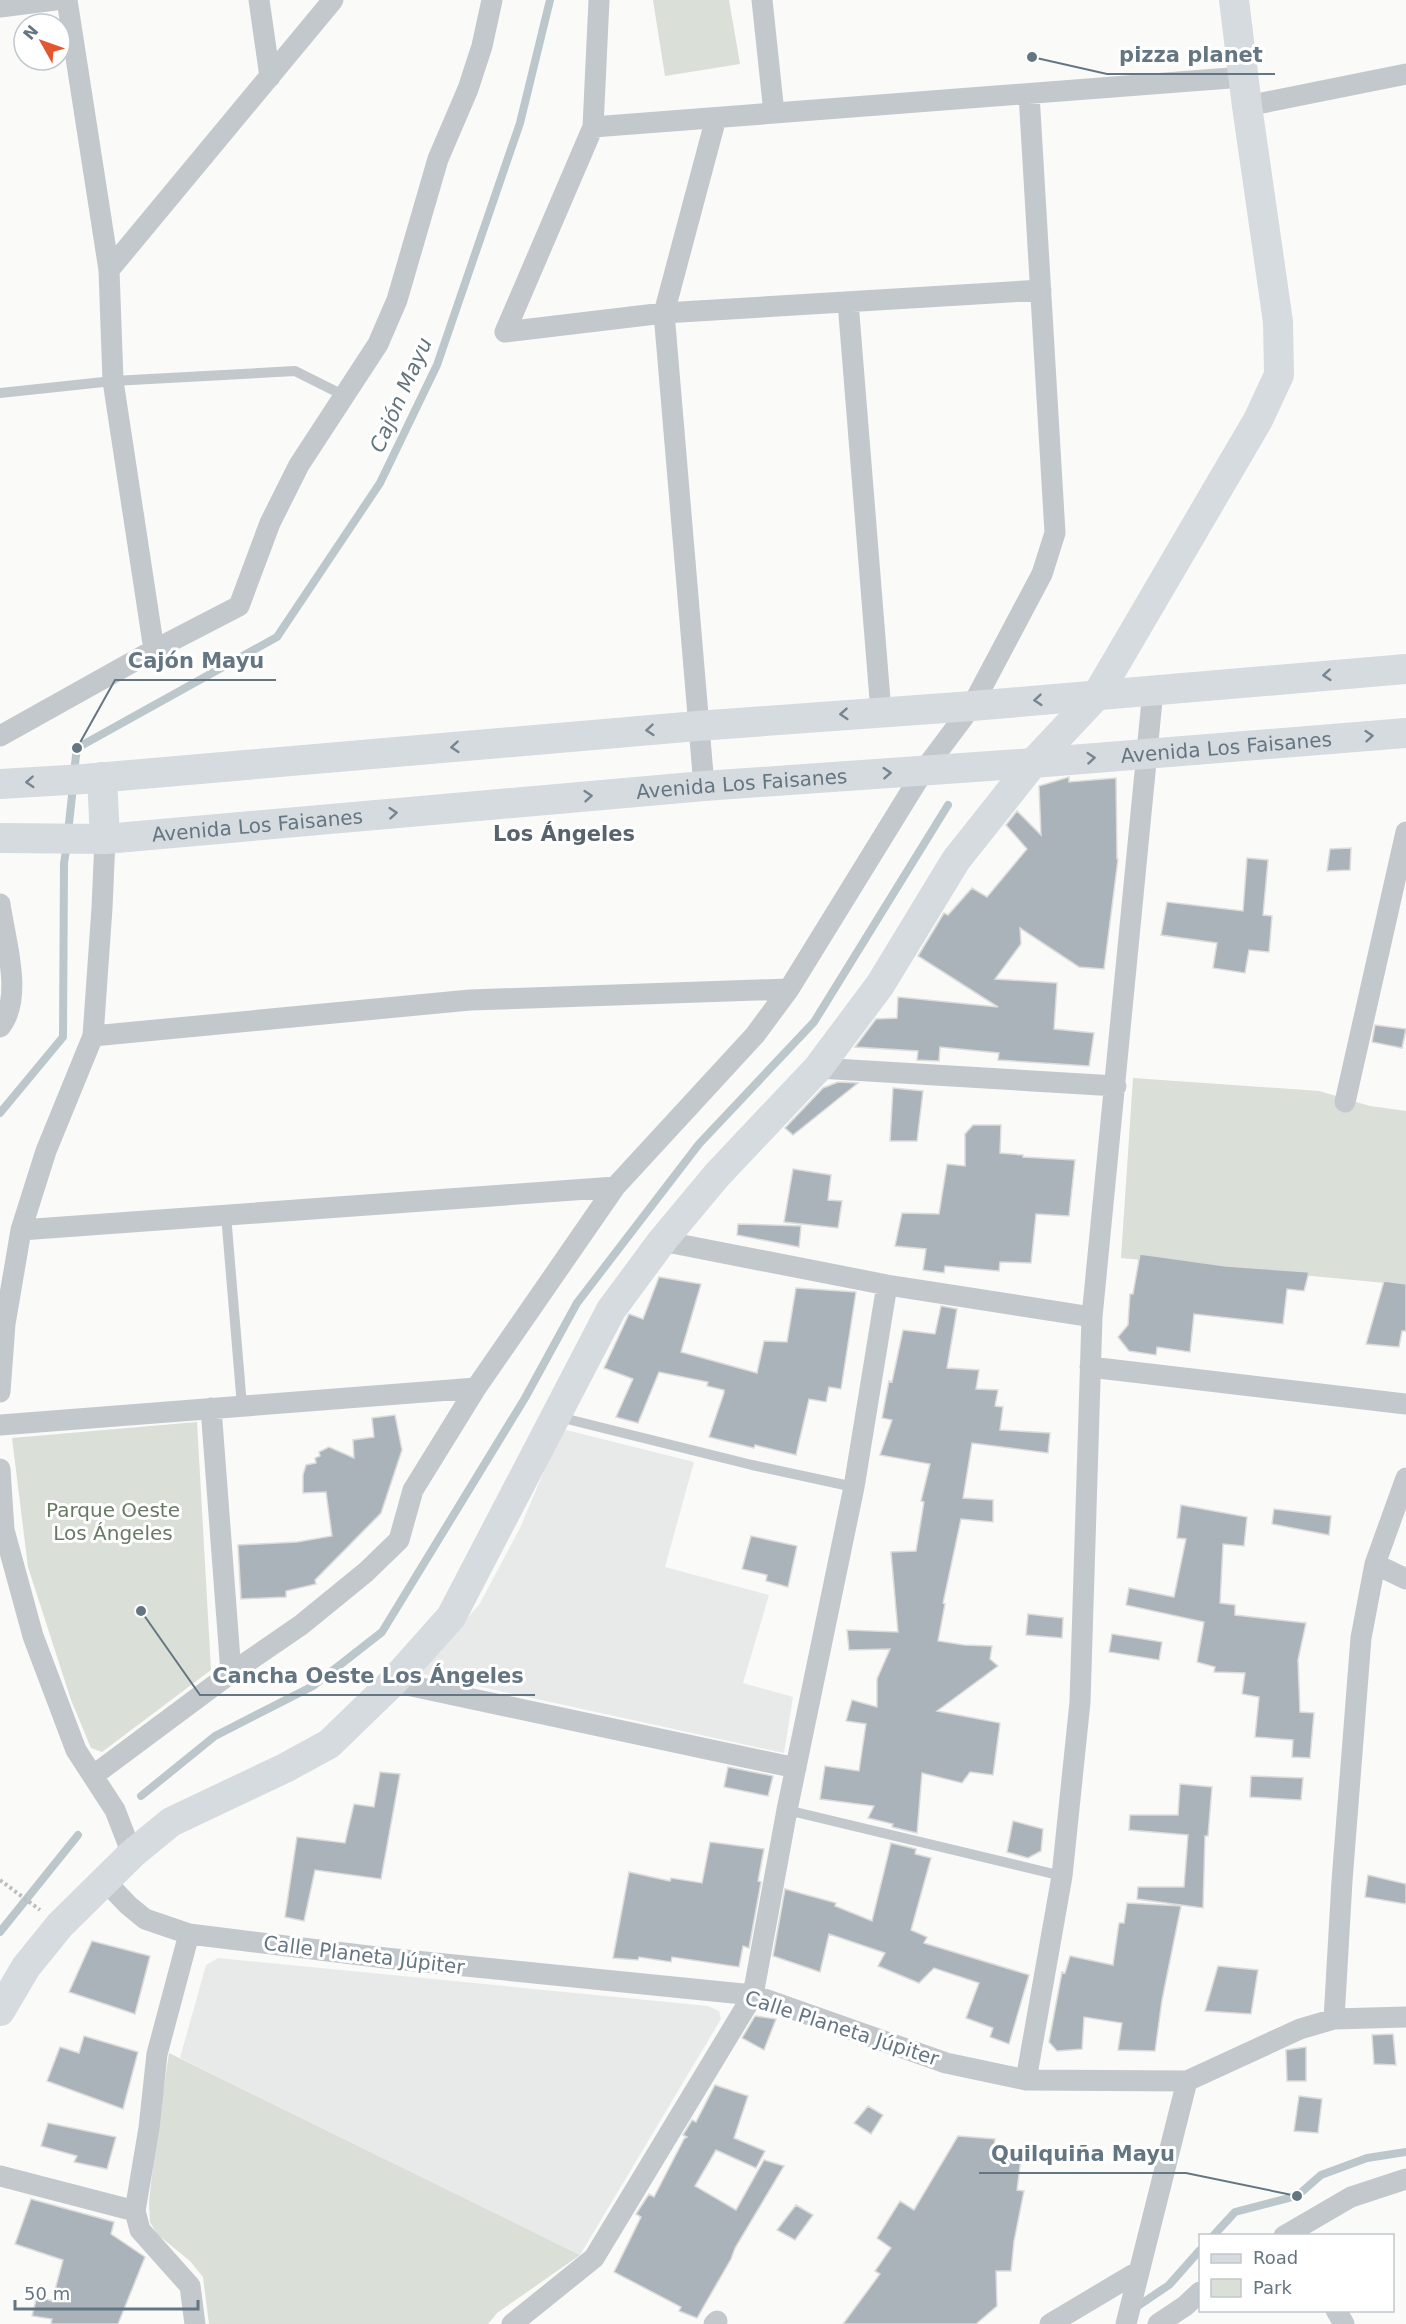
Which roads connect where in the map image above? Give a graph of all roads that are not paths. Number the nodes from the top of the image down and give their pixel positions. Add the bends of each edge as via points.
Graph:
1 (55, 0) edge
2 (67, 0) edge
3 (260, 0) edge
4 (333, 0) edge
5 (492, 0) edge
6 (599, 0) edge
7 (762, 0) edge
8 (1234, 0) edge
9 (0, 7) edge
10 (1406, 74) edge
11 (270, 77) junction
12 (1243, 77) junction
13 (1029, 94) junction
14 (1246, 106) junction
15 (774, 113) junction
16 (716, 118) junction
17 (593, 127) junction
18 (109, 270) junction
19 (1041, 290) junction
20 (848, 302) junction
21 (664, 313) junction
22 (113, 381) junction
23 (0, 393) edge
24 (343, 395) junction
25 (154, 650) junction
26 (1406, 669) edge
27 (1153, 690) junction
28 (1097, 695) junction
29 (972, 706) junction
30 (881, 712) junction
31 (697, 726) junction
32 (1406, 733) edge
33 (0, 736) edge
34 (1148, 753) junction
35 (1033, 763) junction
36 (924, 770) junction
37 (82, 779) junction
38 (0, 784) edge
39 (704, 786) junction
40 (1406, 832) edge
41 (0, 838) edge
42 (80, 839) junction
43 (0, 904) edge
44 (789, 989) junction
45 (0, 1027) edge
46 (93, 1036) junction
47 (818, 1068) junction
48 (1116, 1086) junction
49 (1345, 1102) dead end
50 (615, 1187) junction
51 (226, 1215) junction
52 (21, 1230) junction
53 (662, 1241) junction
54 (887, 1285) junction
55 (1092, 1317) junction
56 (1090, 1367) junction
57 (476, 1388) junction
58 (0, 1392) edge
59 (1406, 1404) edge
60 (242, 1406) junction
61 (211, 1408) junction
62 (555, 1416) junction
63 (0, 1425) edge
64 (0, 1468) edge
65 (1406, 1478) edge
66 (854, 1487) junction
67 (1375, 1564) junction
68 (1406, 1579) edge
69 (231, 1673) junction
70 (393, 1682) junction
71 (796, 1768) junction
72 (94, 1775) junction
73 (787, 1810) junction
74 (132, 1854) junction
75 (1062, 1876) junction
76 (105, 1881) junction
77 (189, 1934) junction
78 (753, 1995) junction
79 (0, 2011) edge
80 (1406, 2017) edge
81 (1334, 2019) junction
82 (1026, 2080) junction
83 (1187, 2081) junction
84 (0, 2176) edge
85 (1406, 2179) edge
86 (135, 2211) junction
87 (1291, 2234) edge
88 (1139, 2271) junction
89 (1199, 2293) edge
90 (195, 2324) edge
91 (512, 2324) edge
92 (1050, 2324) edge
93 (1126, 2324) edge
94 (1158, 2324) edge

1 - 9 street
2 - 18 street
3 - 11 street
4 - 11 street
5 - 24 street via 482,46 438,159 397,300 378,344
6 - 17 street
7 - 15 street
8 - 12 street
10 - 14 street
11 - 18 street
12 - 13 street
12 - 14 street
13 - 15 street
13 - 19 street
14 - 28 street via 1278,322 1279,375 1258,420
15 - 16 street
16 - 17 street
16 - 21 street
17 - 21 street via 505,332
18 - 22 street
19 - 20 street
19 - 29 street via 1055,533 1042,574
20 - 21 street
20 - 30 street
21 - 31 street
22 - 23 lane
22 - 24 lane via 295,371
22 - 25 street
24 - 25 street via 299,465 270,523 239,606
25 - 33 street
26 -> 27 street
27 - 28 street
27 - 34 street
28 -> 29 street
28 - 35 street
29 - 30 street
29 - 36 street
30 -> 31 street
31 -> 37 street
31 - 39 street
34 -> 32 street, Avenida Los Faisanes
35 -> 34 street, Avenida Los Faisanes
34 - 48 street
35 - 36 street, Avenida Los Faisanes
35 - 47 street via 956,860 880,985
39 -> 36 street, Avenida Los Faisanes
36 - 44 street
37 -> 38 street
37 - 42 street
42 -> 39 street, Avenida Los Faisanes
40 - 49 street
41 - 42 street, Avenida Los Faisanes
42 - 46 street via 102,908
43 - 45 street via 13,991 8,1018
44 - 46 street via 470,1000
44 - 50 street via 755,1035
46 - 52 street via 46,1151
47 - 48 street
47 - 53 street via 717,1175
48 - 55 street
50 - 51 street
50 - 57 street
51 - 52 street
51 - 60 lane
52 - 58 street via 5,1324
53 - 54 street
53 - 62 street via 611,1310
54 - 55 street
54 - 66 street
55 - 56 street
56 - 59 street
56 - 75 street via 1080,1702
57 - 60 street
57 - 69 street via 413,1490 399,1540 301,1625
60 - 61 street
61 - 63 street
61 - 69 street
62 - 66 lane
62 - 70 street via 451,1617
64 - 72 street via 4,1530 33,1636 76,1750
65 - 67 street
66 - 71 street
67 - 68 street
67 - 81 street via 1361,1638
69 - 72 street
70 - 71 street
70 - 74 street via 329,1744 171,1822
71 - 73 street
72 - 74 street via 115,1810
73 - 75 lane
73 - 78 street
74 - 76 street
75 - 82 street
76 - 77 street, Calle Planeta Júpiter via 145,1919
76 - 79 street via 60,1925 26,1967
77 - 78 street, Calle Planeta Júpiter
77 - 86 street via 157,2054
78 - 82 street, Calle Planeta Júpiter via 946,2063
78 - 91 street via 594,2258
80 - 81 street, Calle Planeta Júpiter
81 - 83 street, Calle Planeta Júpiter via 1300,2029
82 - 83 street, Calle Planeta Júpiter
83 - 88 street
84 - 86 street
85 - 87 street via 1351,2197
86 - 90 street via 140,2230 190,2286
88 - 92 street
88 - 93 street
89 - 94 street

